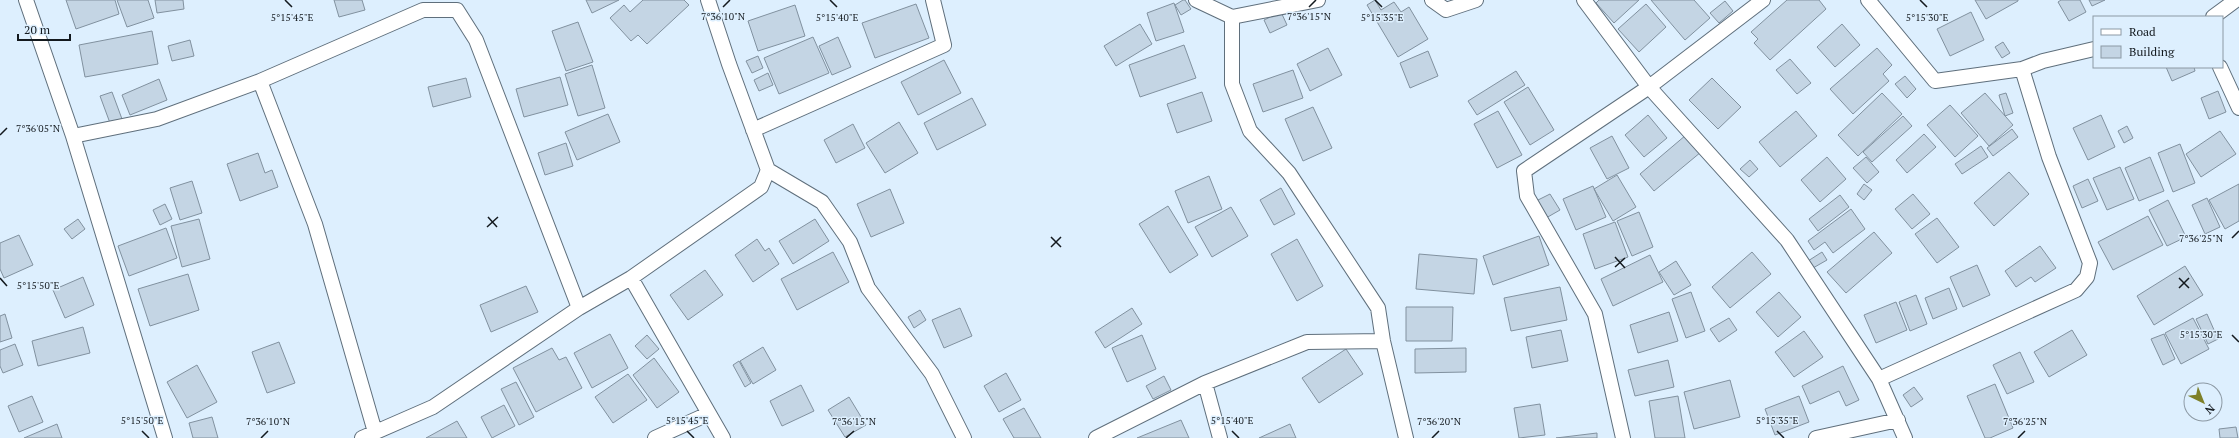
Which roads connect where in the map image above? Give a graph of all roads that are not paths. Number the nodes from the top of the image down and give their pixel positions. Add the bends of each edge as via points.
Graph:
1 (26, 0) edge
2 (708, 0) edge
3 (933, 0) edge
4 (1196, 0) edge
5 (1318, 0) edge
6 (1432, 0) edge
7 (1476, 0) edge
8 (1584, 0) edge
9 (1763, 0) edge
10 (1868, 0) edge
11 (2236, 0) edge
12 (2214, 16) edge
13 (1232, 17) junction
14 (2093, 50) edge
15 (2220, 68) edge
16 (2022, 69) junction
17 (260, 81) junction
18 (1649, 87) junction
19 (2239, 108) edge
20 (753, 130) junction
21 (74, 136) junction
22 (768, 170) junction
23 (631, 278) junction
24 (579, 308) junction
25 (1383, 341) junction
26 (1879, 379) junction
27 (1205, 383) junction
28 (708, 414) junction
29 (1898, 420) junction
30 (375, 432) junction
31 (165, 438) edge
32 (362, 438) edge
33 (655, 438) edge
34 (723, 438) edge
35 (964, 438) edge
36 (1096, 438) edge
37 (1220, 438) edge
38 (1406, 438) edge
39 (1623, 438) edge
40 (1816, 438) edge
41 (1905, 438) edge

1 - 21 street
2 - 20 street
3 - 20 street via 944,45
4 - 13 street
5 - 13 street
6 - 7 street via 1446,10
8 - 18 street
9 - 18 street
10 - 16 street via 1935,81
11 - 12 street
13 - 25 street via 1232,84 1250,131 1290,173 1378,308
14 - 16 street via 2043,61
15 - 19 street
16 - 26 street via 2049,157 2090,262 2088,277 2076,290
17 - 21 street via 157,119
17 - 24 street via 423,10 457,10 476,40
17 - 30 street via 315,224
18 - 26 street via 1787,240
18 - 39 street via 1524,171 1527,196 1595,314
20 - 22 street
21 - 31 street
22 - 23 street via 761,187
22 - 35 street via 822,202 850,242 868,288 932,374
23 - 24 street
23 - 28 street
24 - 30 street via 433,407
25 - 27 street via 1307,342
25 - 38 street
26 - 29 street
27 - 36 street
27 - 37 street
28 - 33 street
28 - 34 street
29 - 40 street
29 - 41 street
30 - 32 street

